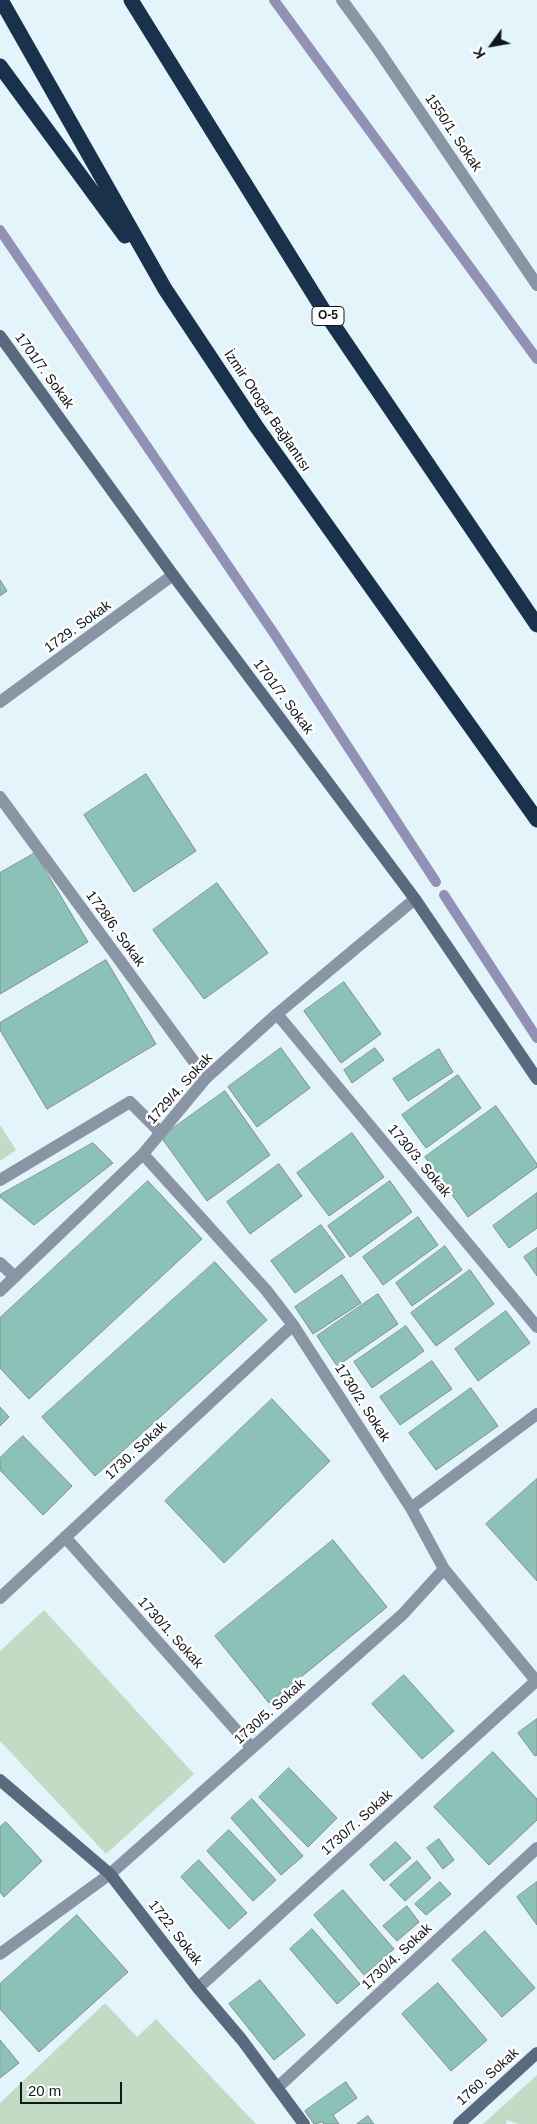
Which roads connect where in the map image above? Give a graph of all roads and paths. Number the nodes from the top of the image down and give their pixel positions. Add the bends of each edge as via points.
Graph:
1 (1, 0) edge
2 (131, 0) edge
3 (342, 0) edge
4 (0, 66) edge
5 (537, 285) edge
6 (165, 289) junction
7 (0, 336) edge
8 (173, 575) junction
9 (537, 624) edge
10 (0, 702) edge
11 (0, 797) edge
12 (537, 820) edge
13 (415, 899) junction
14 (277, 1014) junction
15 (206, 1078) junction
16 (537, 1080) edge
17 (161, 1133) junction
18 (143, 1154) junction
19 (0, 1180) edge
20 (0, 1263) edge
21 (15, 1277) junction
22 (0, 1291) edge
23 (293, 1325) junction
24 (537, 1327) edge
25 (537, 1414) edge
26 (411, 1508) junction
27 (65, 1538) junction
28 (444, 1569) junction
29 (0, 1598) edge
30 (537, 1682) edge
31 (252, 1748) junction
32 (0, 1780) edge
33 (537, 1848) edge
34 (110, 1874) junction
35 (0, 1954) edge
36 (198, 1988) junction
37 (537, 2053) edge
38 (278, 2087) junction
39 (304, 2124) edge
40 (459, 2124) edge

1 - 6 highway, İzmir Otogar Bağlantısı
2 - 9 highway, O-5 via 324,311
3 - 5 street, 1550/1. Sokak
4 - 6 highway
6 - 12 highway, İzmir Otogar Bağlantısı via 256,426
7 - 8 street, 1701/7. Sokak
8 - 10 street, 1729. Sokak
8 - 13 street, 1701/7. Sokak
11 - 15 street, 1728/6. Sokak
13 - 14 street, 1729/4. Sokak
13 - 16 street, 1701/7. Sokak
14 - 15 street, 1729/4. Sokak
14 - 24 street, 1730/3. Sokak
15 - 17 street, 1729/4. Sokak
17 - 18 street, 1729/4. Sokak
17 - 19 street via 130,1102
18 - 21 street, 1729/4. Sokak
18 - 23 street, 1730/2. Sokak via 266,1290
20 - 21 street
21 - 22 street, 1729/4. Sokak
23 - 26 street, 1730/2. Sokak
23 - 27 street, 1730. Sokak
25 - 26 street
26 - 28 street, 1730/2. Sokak
27 - 29 street, 1730. Sokak
27 - 31 street, 1730/1. Sokak
28 - 30 street, 1730/2. Sokak
28 - 31 street, 1730/5. Sokak via 403,1614
30 - 36 street, 1730/7. Sokak
31 - 34 street, 1730/5. Sokak
32 - 34 street, 1722. Sokak
33 - 38 street, 1730/4. Sokak
34 - 35 street, 1730/5. Sokak
34 - 36 street, 1722. Sokak
36 - 38 street, 1722. Sokak
37 - 40 street, 1760. Sokak
38 - 39 street, 1722. Sokak

